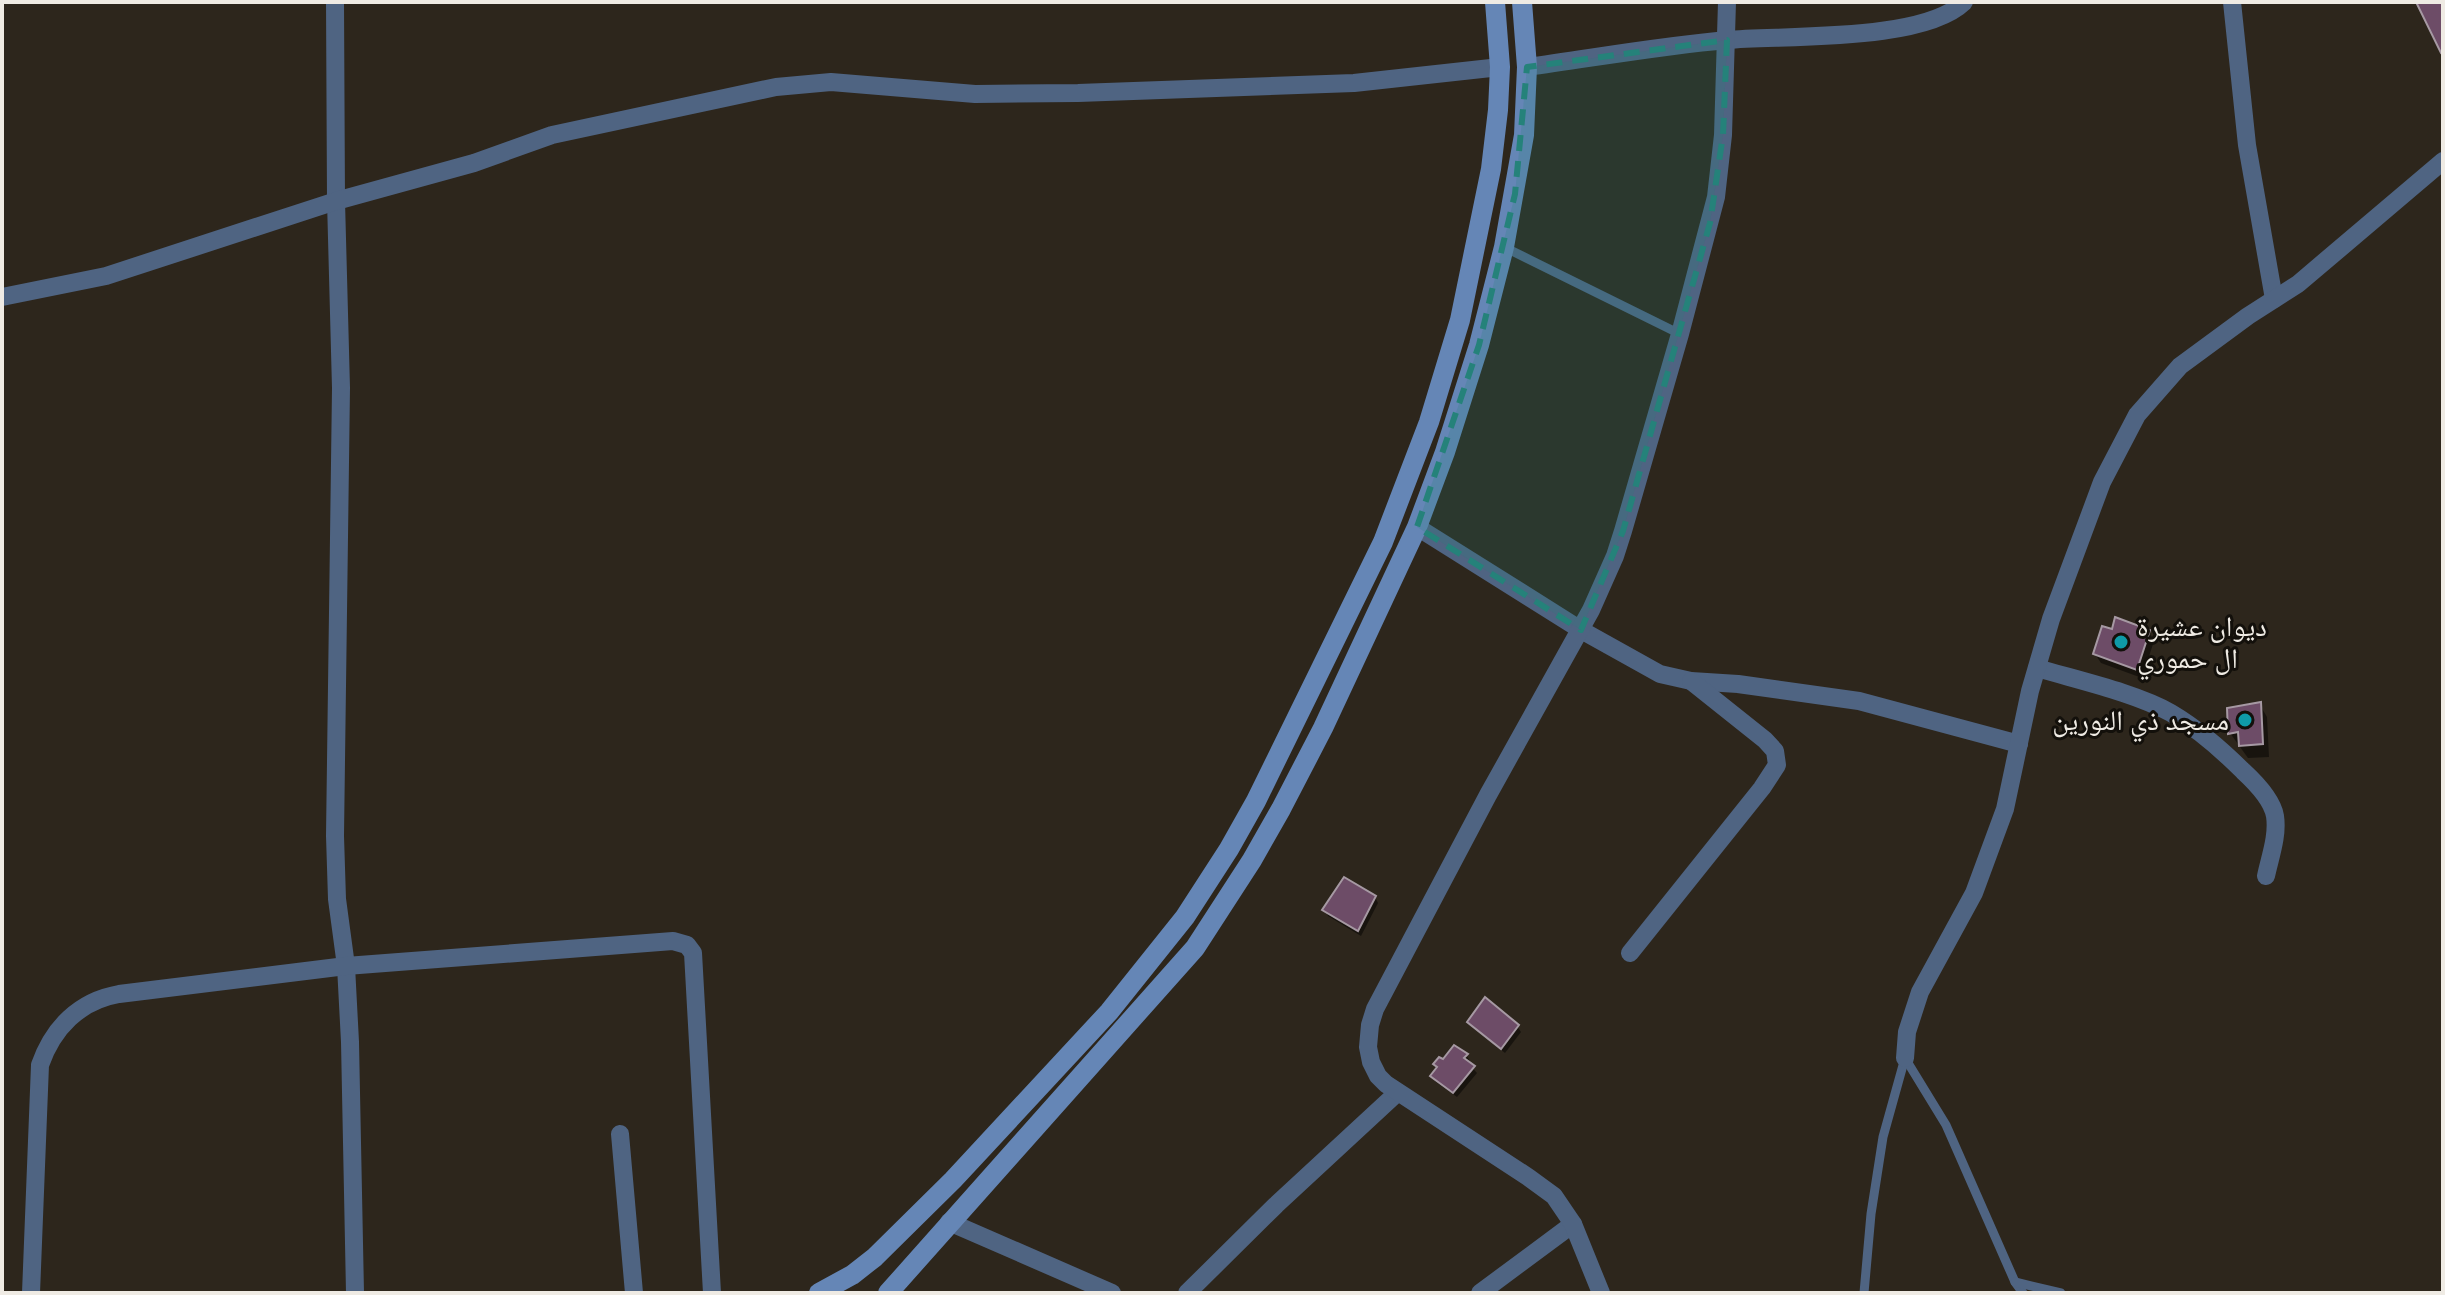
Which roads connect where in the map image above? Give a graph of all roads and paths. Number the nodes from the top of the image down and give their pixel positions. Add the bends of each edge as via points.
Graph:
1 (335, 2) edge
2 (1495, 2) edge
3 (1522, 2) edge
4 (1727, 2) edge
5 (1964, 2) edge
6 (2232, 2) edge
7 (1727, 40) junction
8 (1500, 67) junction
9 (1527, 67) junction
10 (2443, 161) edge
11 (336, 201) junction
12 (1504, 247) junction
13 (2, 297) edge
14 (2274, 299) junction
15 (1680, 334) junction
16 (1417, 527) junction
17 (1581, 630) junction
18 (2037, 668) junction
19 (1691, 681) junction
20 (2019, 744) junction
21 (2266, 876) dead end
22 (1630, 953) dead end
23 (346, 966) junction
24 (1905, 1058) junction
25 (1397, 1093) junction
26 (620, 1134) dead end
27 (949, 1222) junction
28 (1573, 1224) junction
29 (1063, 1272) junction
30 (2015, 1282) junction
31 (31, 1293) edge
32 (355, 1293) edge
33 (634, 1293) edge
34 (712, 1293) edge
35 (819, 1293) edge
36 (888, 1293) edge
37 (1062, 1293) edge
38 (1112, 1293) edge
39 (1187, 1293) edge
40 (1480, 1293) edge
41 (1601, 1293) edge
42 (1864, 1293) edge
43 (2023, 1293) edge
44 (2061, 1293) edge

1 - 11 street
2 - 8 main road
3 - 9 main road
4 - 7 street
5 - 7 street via 1930,22 1899,28
6 - 14 street via 2247,145
7 - 9 street
7 - 15 street via 1718,186
8 - 11 street via 1354,83 1078,93 975,94 805,83 552,135
8 - 35 main road via 1491,169 1460,320 1429,422 1383,542 1256,801 1185,917 1109,1012 875,1257
9 - 12 main road via 1524,135
10 - 14 street
11 - 13 street via 106,276
11 - 23 street via 341,403 335,836
12 - 15 lane
12 - 16 main road via 1479,345
14 - 18 street via 2180,366 2137,415 2102,482
15 - 17 street via 1615,556
16 - 17 street
16 - 27 main road via 1288,796 1215,920 1174,974
17 - 19 street via 1660,674
17 - 25 street via 1375,1009 1368,1047 1371,1062
18 - 20 street
18 - 21 street via 2169,712 2229,756 2257,784 2275,813
19 - 20 street via 1859,701
19 - 22 street via 1765,740 1775,751 1777,765
20 - 24 street via 1992,849 1920,992
23 - 31 street via 103,997 77,1010 47,1045 40,1065
23 - 32 street
23 - 34 street via 673,941 687,945 693,953
24 - 30 lane via 1946,1125
24 - 42 lane via 1883,1137
25 - 28 street via 1544,1188
25 - 39 street
26 - 33 street
27 - 29 street
27 - 36 main road
28 - 40 street
28 - 41 street
29 - 37 street
29 - 38 street
30 - 43 lane
30 - 44 lane

